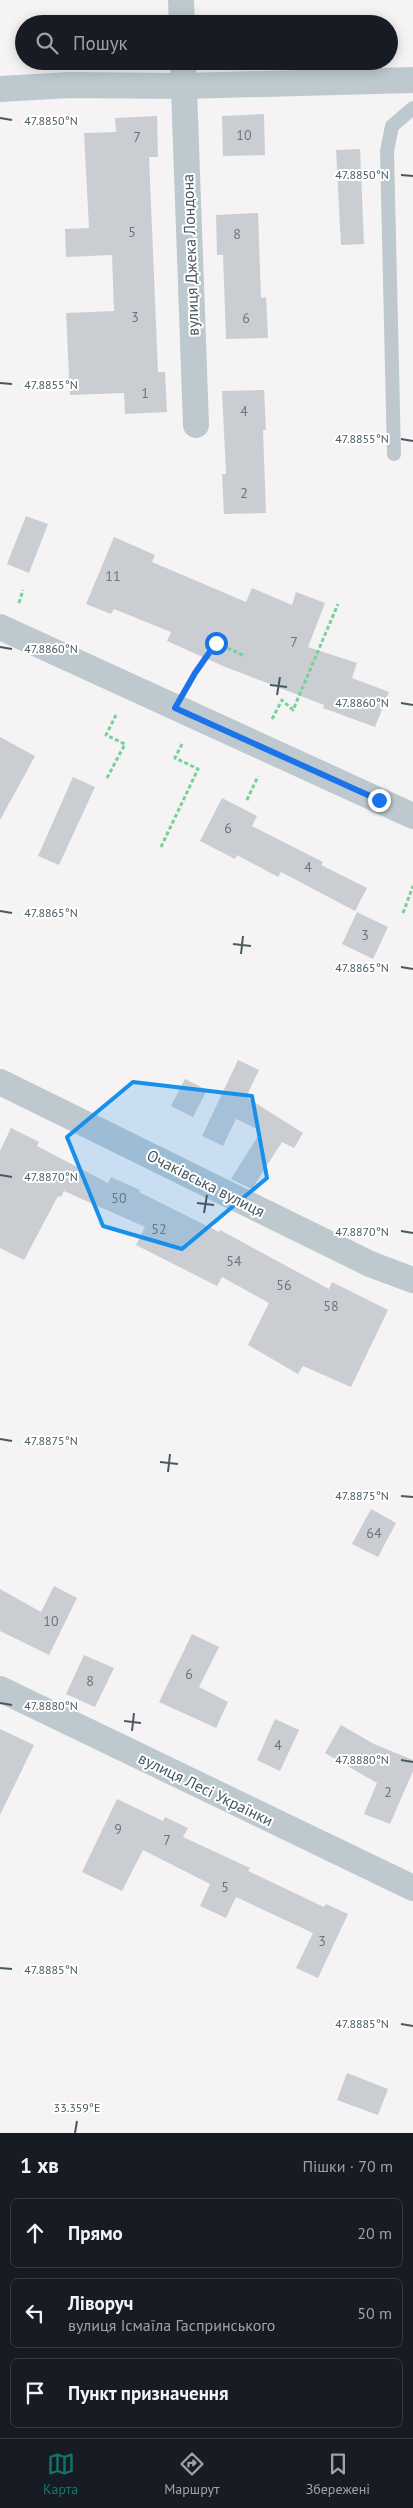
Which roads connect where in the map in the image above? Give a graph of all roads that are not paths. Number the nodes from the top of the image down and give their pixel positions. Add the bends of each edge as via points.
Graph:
1 (181, 0) edge
2 (182, 15) edge
3 (183, 73) edge
4 (413, 80) edge
5 (0, 88) edge
6 (413, 108) edge
7 (196, 425) dead end
8 (394, 454) dead end
9 (0, 627) edge
10 (413, 816) edge
11 (0, 1082) edge
12 (413, 1280) edge
13 (0, 1689) edge
14 (413, 1888) edge

1 - 2 street
3 - 4 street
3 - 5 street via 69,85
3 - 7 street, вулиця Джека Лондона
6 - 8 lane via 392,126 387,150
9 - 10 street
11 - 12 street, Очаківська вулиця via 370,1264
13 - 14 street, вулиця Лесі Українки

